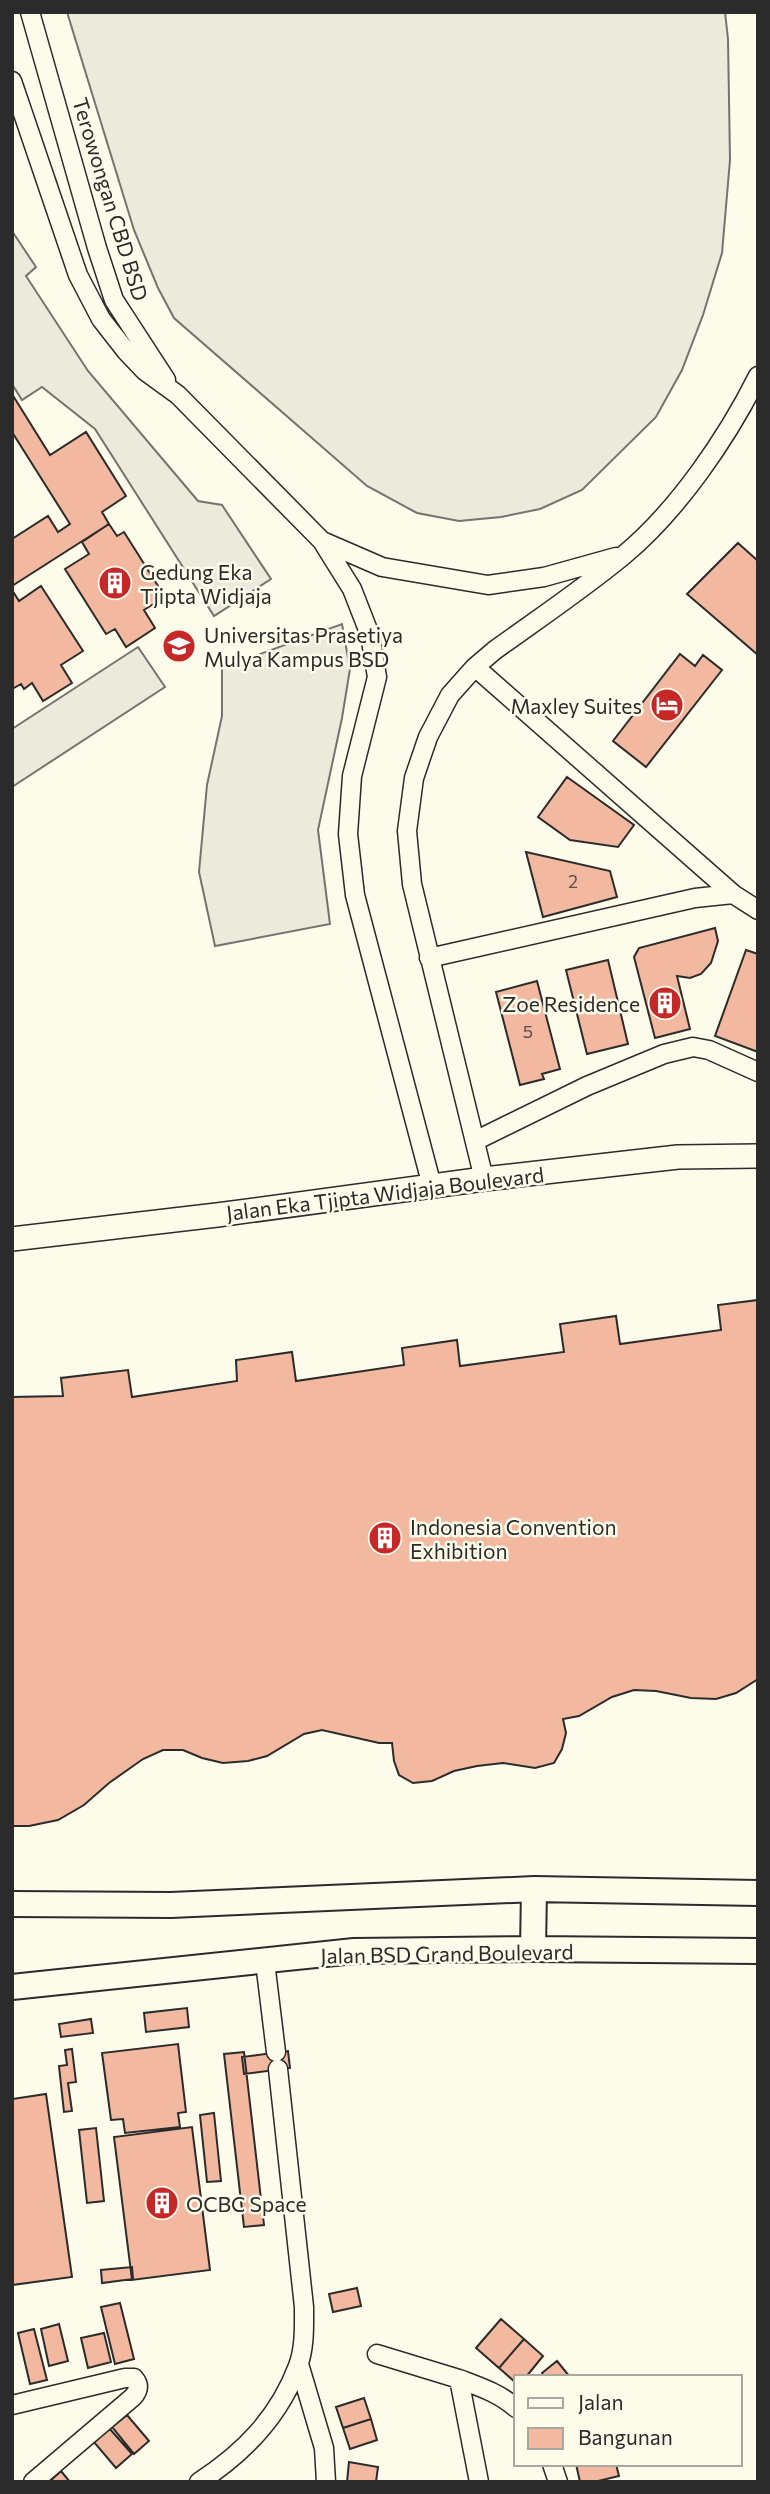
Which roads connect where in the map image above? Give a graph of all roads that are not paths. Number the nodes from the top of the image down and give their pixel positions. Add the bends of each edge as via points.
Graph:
1 (30, 12) edge
2 (12, 81) edge
3 (758, 376) edge
4 (172, 389) junction
5 (322, 541) junction
6 (626, 554) junction
7 (475, 667) junction
8 (733, 894) junction
9 (758, 910) edge
10 (429, 958) junction
11 (758, 1072) edge
12 (475, 1140) junction
13 (758, 1156) edge
14 (484, 1179) junction
15 (432, 1186) junction
16 (12, 1239) edge
17 (534, 1889) junction
18 (758, 1893) edge
19 (12, 1904) edge
20 (533, 1949) junction
21 (758, 1951) edge
22 (265, 1962) junction
23 (12, 1987) edge
24 (377, 2354) dead end
25 (299, 2364) junction
26 (459, 2379) junction
27 (12, 2405) edge
28 (514, 2406) edge
29 (33, 2482) edge
30 (198, 2482) edge
31 (326, 2482) edge
32 (479, 2482) edge

1 - 4 street, Terowongan CBD BSD via 114,300
2 - 4 street via 78,275 101,319 126,351
3 - 6 street via 736,420 689,486
4 - 5 street
5 - 6 street via 382,567 488,585 544,577
5 - 15 street via 352,589 370,635 377,677 352,776 348,834 355,895
6 - 7 street
7 - 8 street
7 - 10 street via 450,695 414,778 408,844
8 - 9 street
8 - 10 street via 695,898
10 - 12 street
11 - 12 street via 693,1047 587,1086
12 - 14 street
13 - 14 street, Jalan Eka Tjipta Widjaja Boulevard via 678,1157
14 - 15 street, Jalan Eka Tjipta Widjaja Boulevard
15 - 16 street, Jalan Eka Tjipta Widjaja Boulevard
17 - 18 main road
17 - 19 main road via 172,1905
17 - 20 main road
20 - 21 main road, Jalan BSD Grand Boulevard
20 - 22 main road, Jalan BSD Grand Boulevard via 354,1951
22 - 23 main road, Jalan BSD Grand Boulevard
22 - 25 street via 304,2307
24 - 26 street
25 - 30 street via 262,2429 228,2463
25 - 31 street via 324,2448
26 - 28 street
26 - 32 street
27 - 29 street via 125,2378 138,2383 133,2397

